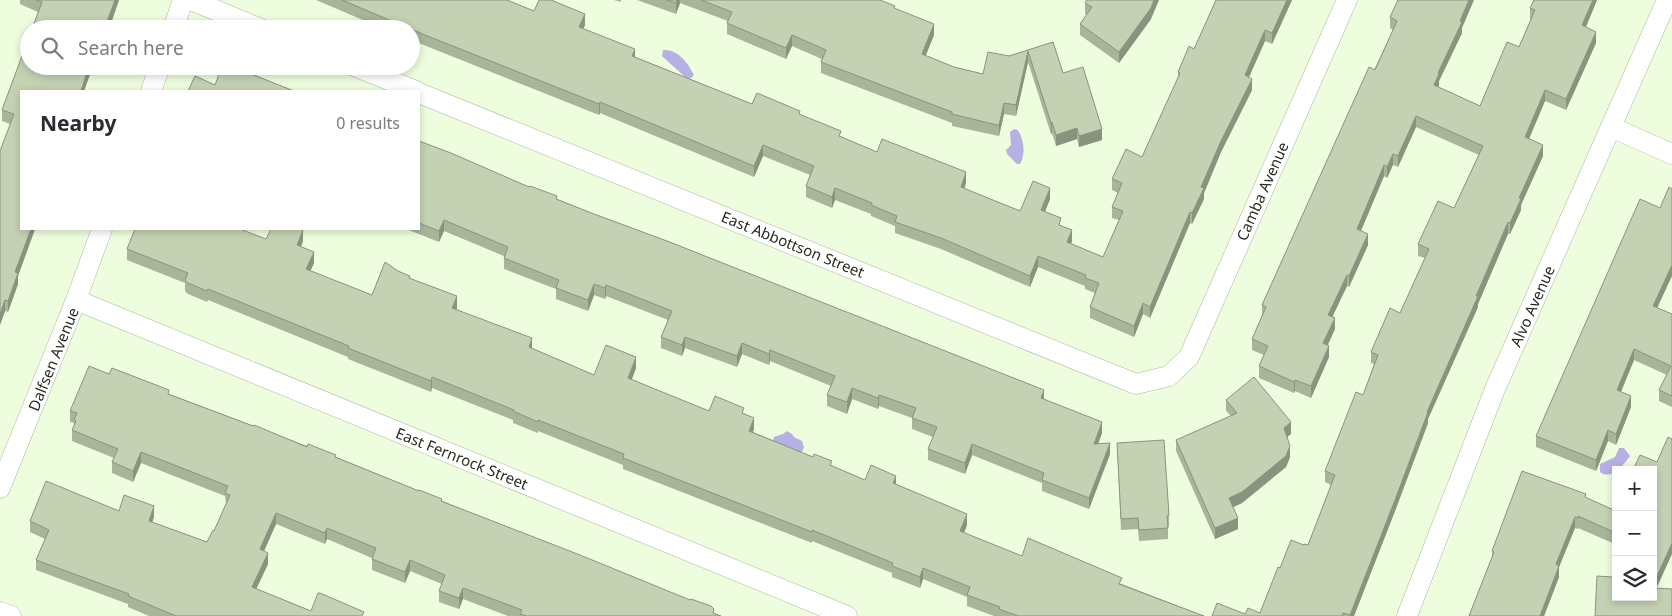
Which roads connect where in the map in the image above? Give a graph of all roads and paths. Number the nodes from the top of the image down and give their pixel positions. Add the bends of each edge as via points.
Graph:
1 (183, 0) edge
2 (191, 0) edge
3 (1347, 0) edge
4 (1667, 0) edge
5 (176, 20) edge
6 (240, 20) edge
7 (157, 75) edge
8 (376, 75) edge
9 (151, 90) edge
10 (412, 90) edge
11 (420, 93) edge
12 (1611, 127) junction
13 (1672, 154) edge
14 (102, 230) edge
15 (76, 300) junction
16 (1169, 376) joint
17 (0, 488) edge
18 (0, 612) edge
19 (11, 616) edge
20 (848, 616) edge
21 (1406, 616) edge

1 - 5 street
2 - 6 street
3 - 16 street, Camba Avenue via 1189,357
4 - 12 street, Alvo Avenue
7 - 9 street
8 - 10 street, East Abbottson Street
11 - 16 street, East Abbottson Street via 1136,384
12 - 13 street
12 - 21 street, Alvo Avenue via 1495,388
14 - 15 street, Dalfsen Avenue
15 - 17 street, Dalfsen Avenue
15 - 20 street, East Fernrock Street
18 - 19 street

